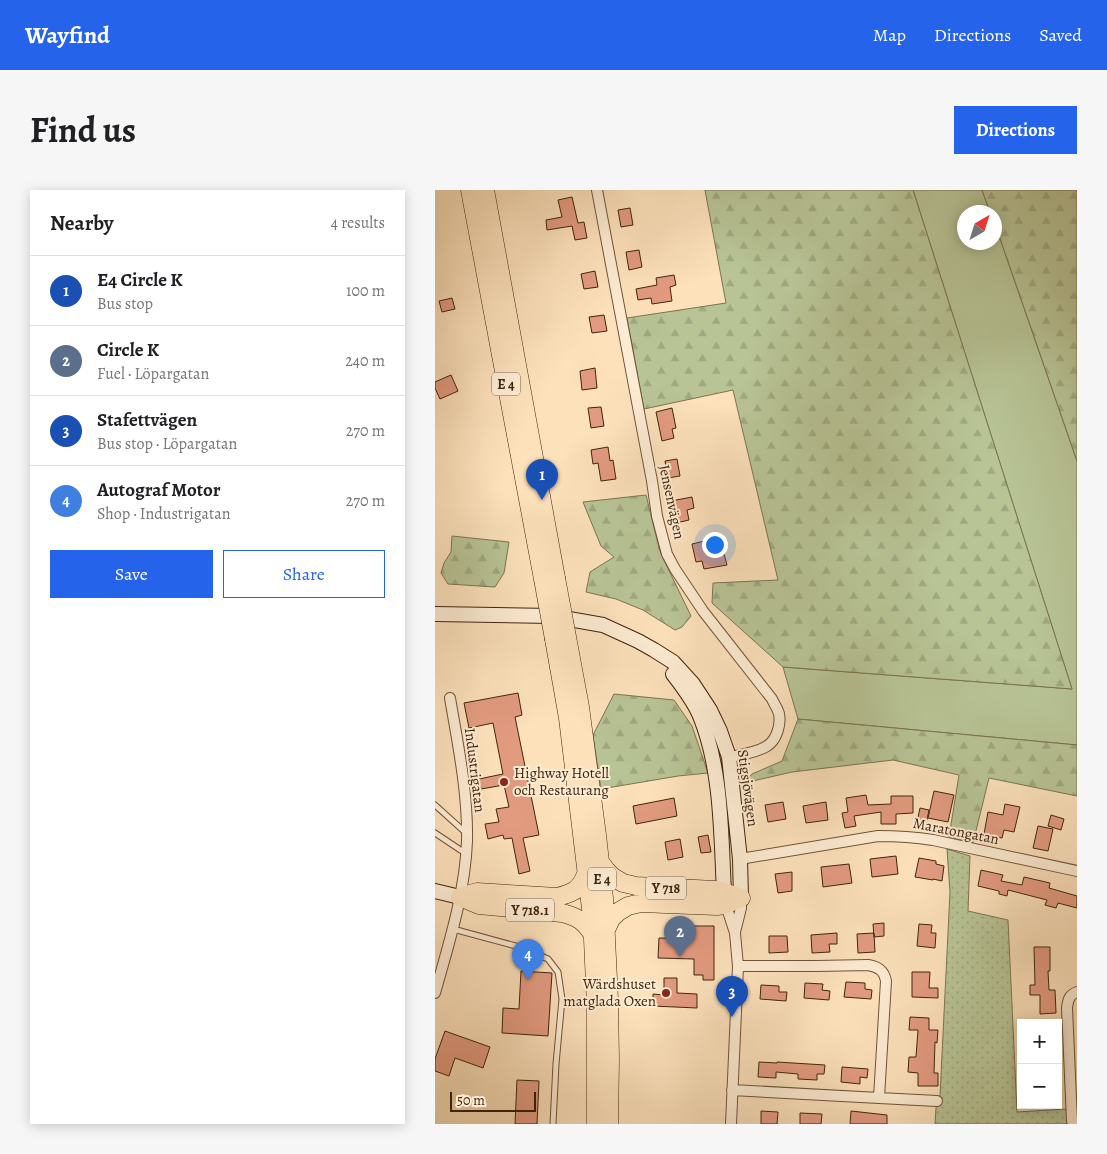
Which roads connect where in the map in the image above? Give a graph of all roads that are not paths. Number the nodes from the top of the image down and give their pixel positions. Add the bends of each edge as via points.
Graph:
1 (470, 190) edge
2 (485, 190) edge
3 (597, 190) edge
4 (549, 578) junction
5 (435, 614) edge
6 (560, 638) junction
7 (654, 650) junction
8 (451, 698) dead end
9 (729, 757) junction
10 (435, 805) edge
11 (435, 834) edge
12 (467, 834) junction
13 (466, 853) junction
14 (741, 859) junction
15 (600, 862) junction
16 (1077, 871) edge
17 (586, 874) junction
18 (435, 891) edge
19 (460, 897) junction
20 (730, 898) junction
21 (452, 929) junction
22 (599, 933) junction
23 (735, 933) junction
24 (738, 966) junction
25 (437, 979) edge
26 (1077, 992) edge
27 (435, 993) edge
28 (732, 1090) junction
29 (879, 1098) junction
30 (937, 1101) dead end
31 (1077, 1121) edge
32 (553, 1124) edge
33 (596, 1124) edge
34 (609, 1124) edge
35 (731, 1124) edge

1 - 4 highway, E 4
2 - 4 highway, E 4
3 - 9 street, Jensenvägen via 657,516 667,554 703,611 779,712 776,736 768,746
4 - 6 highway, E 4, bridge
5 - 7 main road, Stigsjövägen via 571,618 603,625
6 - 15 highway, E 4 via 580,707
6 - 17 highway, E 4
7 - 9 main road, Stigsjövägen via 673,662 693,684 711,710
7 - 20 main road, Stigsjövägen via 684,689 699,715 709,744
8 - 12 street, Industrigatan via 464,783
9 - 14 main road, Stigsjövägen
10 - 12 lane
11 - 13 lane
12 - 13 street, Industrigatan
13 - 19 street, Industrigatan
14 - 16 street, Maratongatan via 878,836 904,836
14 - 20 main road, Stigsjövägen
15 - 20 highway, Y 718 via 623,883 715,890
15 - 22 highway, E 4 via 604,898
17 - 19 highway, Y 718.1 via 578,889 557,898 477,892
17 - 22 highway, E 4
18 - 19 main road, Y 718.1
19 - 21 street, Industrigatan
19 - 22 highway, Y 718.1 via 479,904 562,913 579,919
20 - 22 highway, Y 718 via 707,906 641,902 618,912
20 - 23 street
20 - 23 street via 741,908
21 - 25 street, Industrigatan
21 - 32 lane via 523,948 548,959 558,972 562,999
22 - 33 highway, E 4
22 - 34 highway, E 4 via 610,1052
23 - 24 street
24 - 28 street
24 - 29 street via 868,965 881,970 886,981
25 - 27 street, Industrigatan
26 - 31 street via 1068,999 1067,1008 1072,1121
28 - 29 street
28 - 35 street
29 - 30 street

